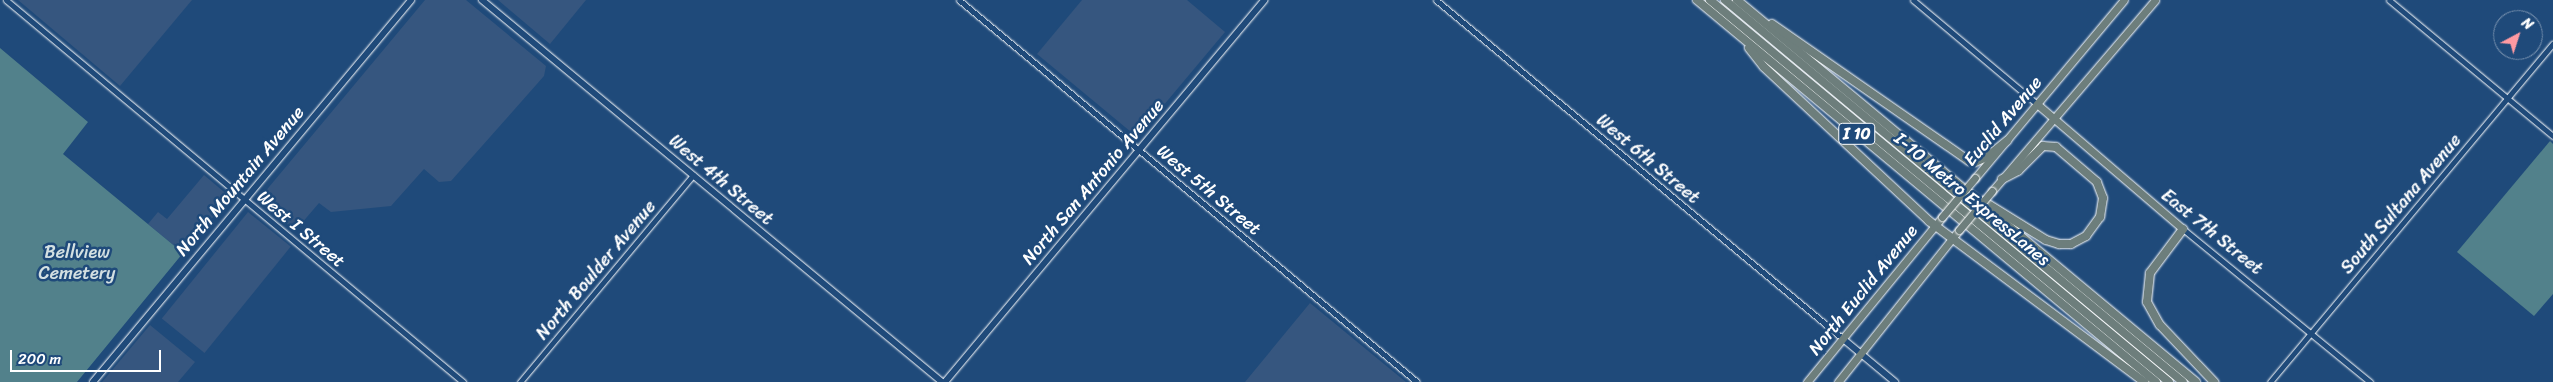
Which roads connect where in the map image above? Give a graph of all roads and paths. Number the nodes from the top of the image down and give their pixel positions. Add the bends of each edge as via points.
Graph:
1 (6, 0) edge
2 (411, 0) edge
3 (482, 0) edge
4 (959, 0) edge
5 (1264, 0) edge
6 (1436, 0) edge
7 (1697, 0) edge
8 (1710, 0) edge
9 (1725, 0) edge
10 (1912, 0) edge
11 (2124, 0) edge
12 (2155, 0) edge
13 (2388, 0) edge
14 (1739, 2) edge
15 (1740, 36) junction
16 (2553, 44) edge
17 (2508, 98) junction
18 (2037, 104) junction
19 (2054, 121) junction
20 (2553, 136) edge
21 (2007, 141) junction
22 (1139, 150) junction
23 (693, 175) junction
24 (2002, 179) junction
25 (1970, 194) junction
26 (244, 199) junction
27 (1942, 217) joint
28 (1935, 226) junction
29 (2183, 229) junction
30 (1959, 230) joint
31 (1951, 239) junction
32 (2311, 333) junction
33 (1842, 338) junction
34 (1862, 354) junction
35 (93, 382) edge
36 (463, 382) edge
37 (520, 382) edge
38 (944, 382) edge
39 (1417, 382) edge
40 (1807, 382) edge
41 (1838, 382) edge
42 (1895, 382) edge
43 (2144, 382) edge
44 (2156, 382) edge
45 (2169, 382) edge
46 (2183, 382) edge
47 (2196, 382) edge
48 (2214, 382) edge
49 (2270, 382) edge
50 (2370, 382) edge

1 - 26 street, West I Street
2 - 26 main road, North Mountain Avenue
3 - 23 main road, West 4th Street
4 - 22 street, West 5th Street
5 - 22 main road, North San Antonio Avenue
6 - 33 street, West 6th Street
7 - 15 highway, I 10
8 - 45 highway, I-10 Metro ExpressLanes
9 - 46 highway, I-10 Metro ExpressLanes
10 - 18 street
11 - 18 main road, Euclid Avenue
12 - 19 main road, Euclid Avenue
13 - 17 street
14 - 21 highway via 1969,161 1987,157
14 - 25 highway, I 10
15 - 28 highway via 1764,67
15 - 44 highway, I 10
16 - 17 street, South Sultana Avenue
17 - 20 street
17 - 32 street, South Sultana Avenue
18 - 19 main road, East 7th Street
18 - 21 main road, Euclid Avenue
19 - 24 main road, Euclid Avenue
19 - 29 main road, East 7th Street
21 - 27 main road, Euclid Avenue, bridge
22 - 38 main road, North San Antonio Avenue
22 - 39 street, West 5th Street
23 - 37 street, North Boulder Avenue
23 - 38 main road, West 4th Street
24 - 25 highway via 2018,172 2043,146 2056,147 2097,182 2103,198 2100,217 2086,236 2071,244 2059,244 2046,240
24 - 30 main road, Euclid Avenue, bridge
25 - 47 highway, I 10
26 - 35 main road, North Mountain Avenue
26 - 36 street, West I Street
27 - 28 main road, North Euclid Avenue
28 - 31 highway
28 - 33 main road, North Euclid Avenue
29 - 32 street, East 7th Street
29 - 48 highway via 2150,272 2147,302 2160,325
30 - 31 main road, North Euclid Avenue
31 - 34 main road, North Euclid Avenue
31 - 43 highway
32 - 49 street, South Sultana Avenue
32 - 50 street, East 7th Street
33 - 34 main road
33 - 40 main road, North Euclid Avenue
34 - 41 main road, North Euclid Avenue
34 - 42 main road

